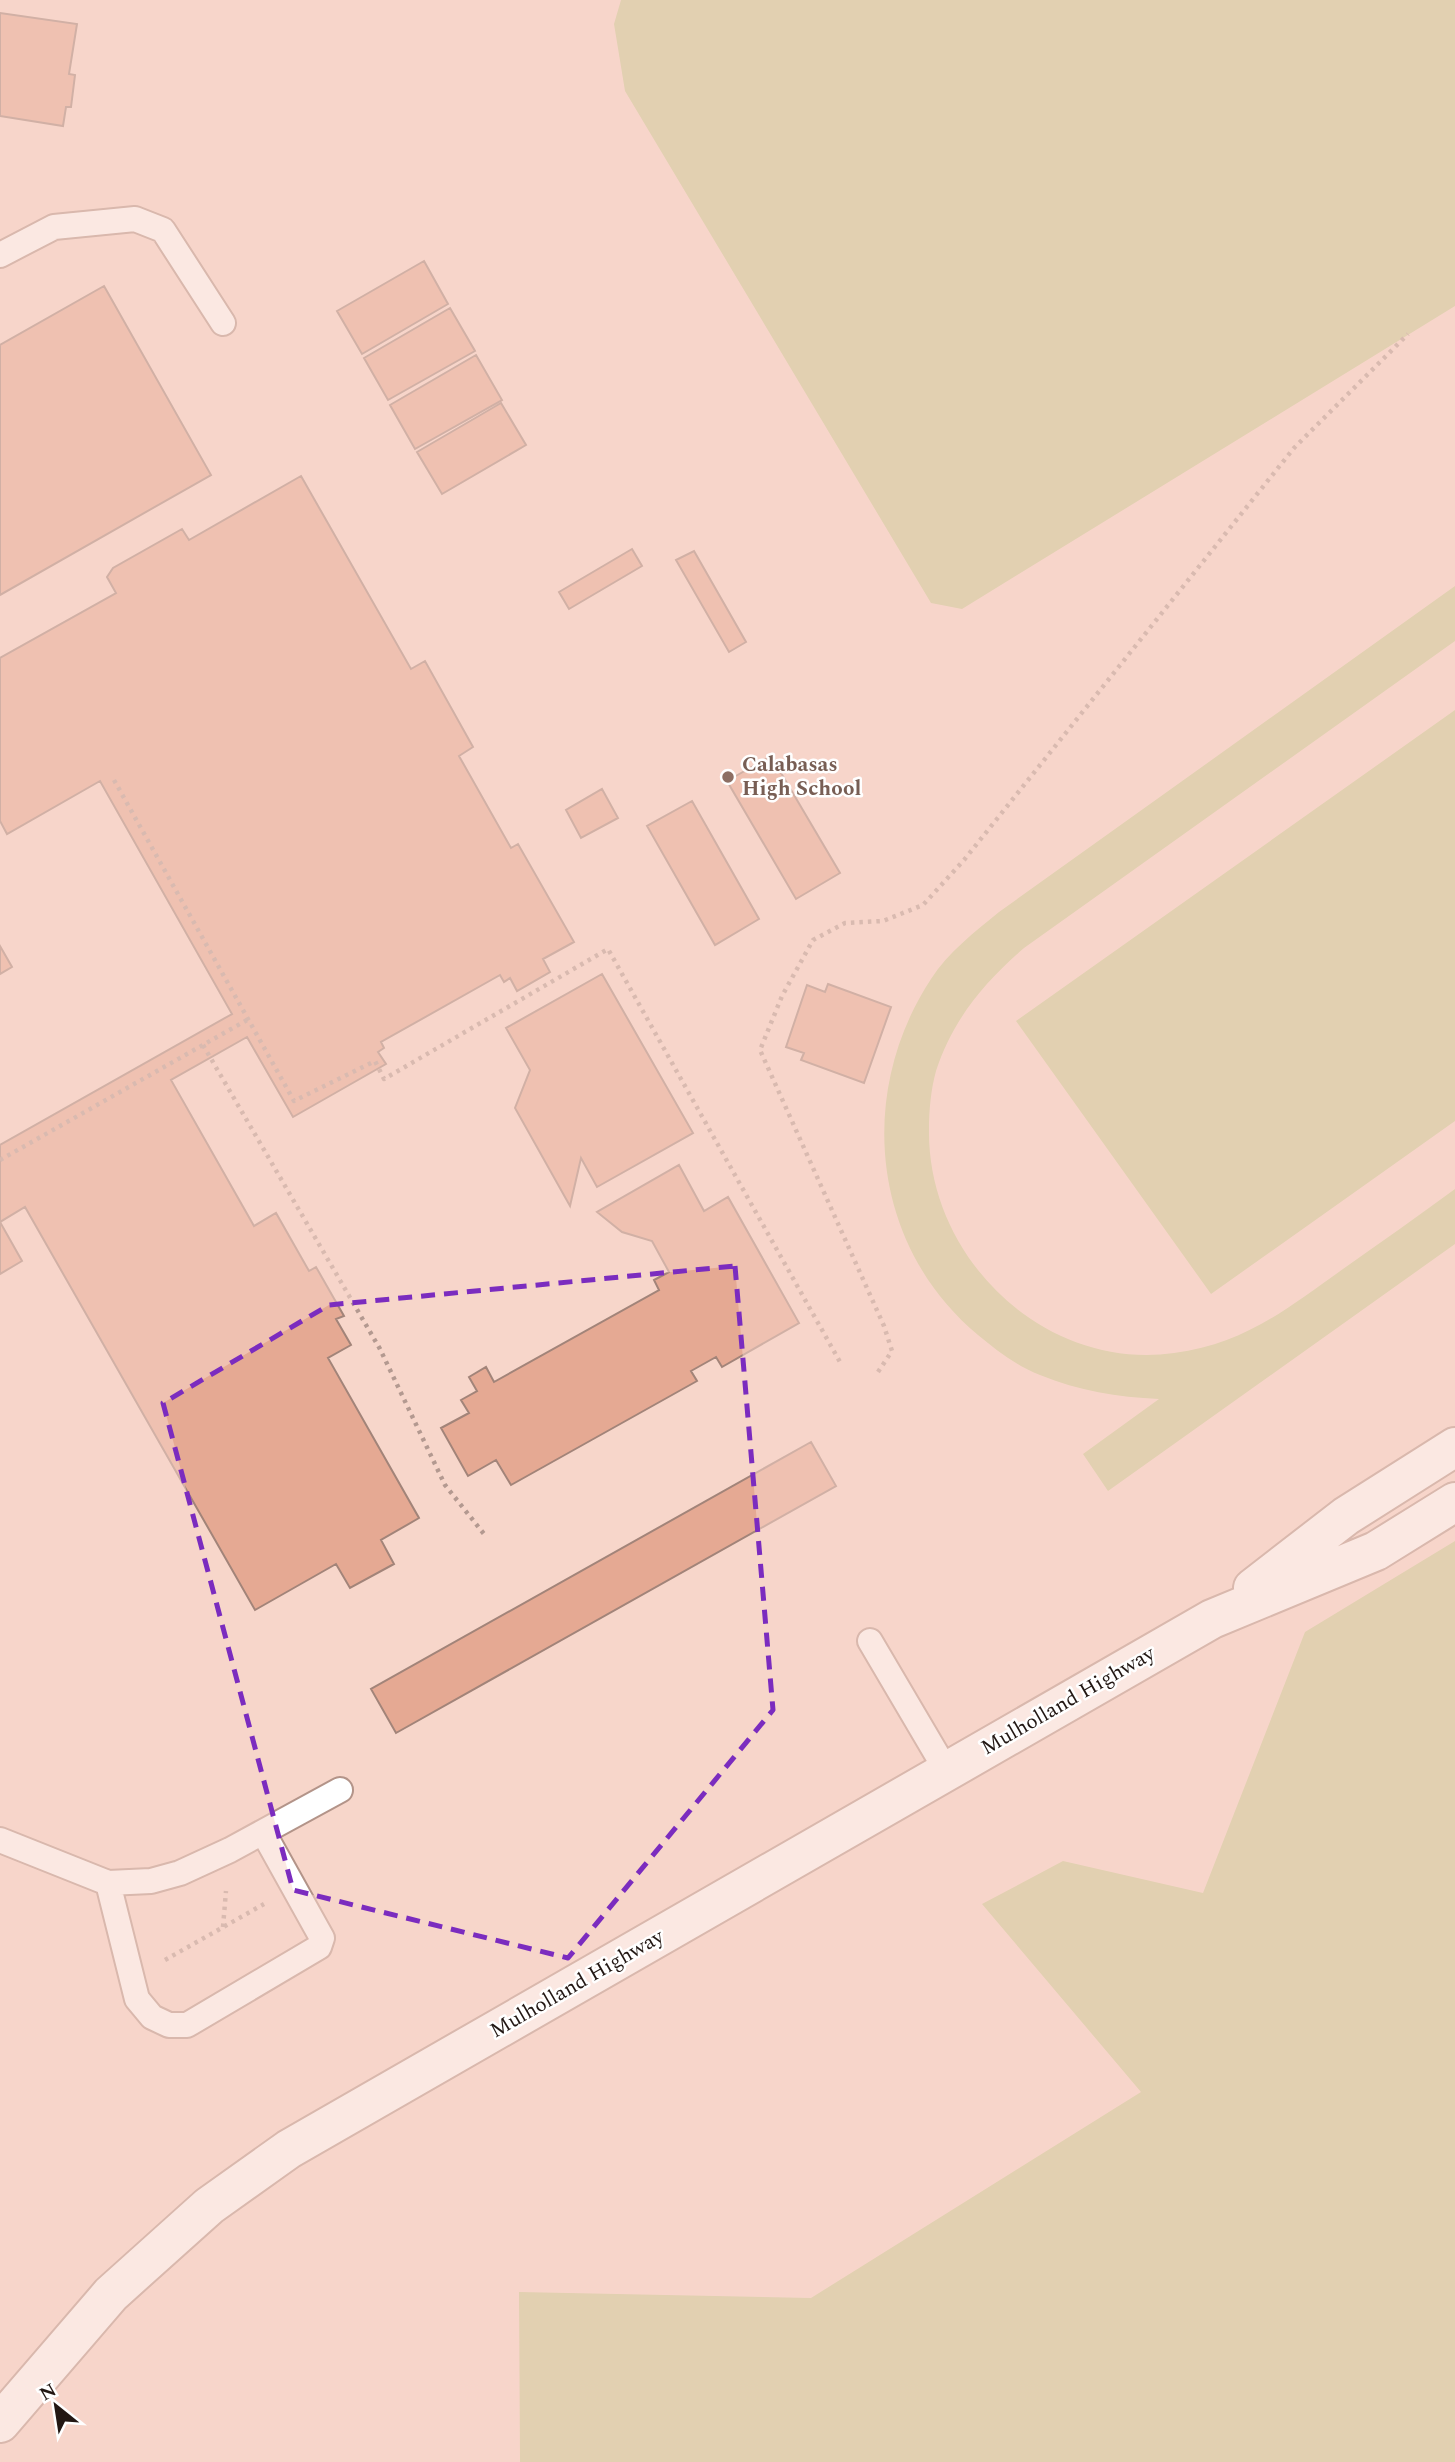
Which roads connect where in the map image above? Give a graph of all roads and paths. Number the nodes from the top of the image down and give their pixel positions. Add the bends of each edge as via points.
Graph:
1 (0, 255) edge
2 (223, 323) dead end
3 (1408, 334) dead end
4 (114, 780) dead end
5 (247, 1020) junction
6 (203, 1045) junction
7 (0, 1160) edge
8 (840, 1362) dead end
9 (878, 1372) dead end
10 (1455, 1447) edge
11 (1455, 1502) edge
12 (484, 1534) dead end
13 (1212, 1619) junction
14 (870, 1641) dead end
15 (946, 1770) junction
16 (340, 1790) dead end
17 (263, 1832) junction
18 (0, 1840) edge
19 (108, 1883) junction
20 (268, 1902) dead end
21 (132, 1978) junction
22 (0, 2423) edge

1 - 2 lane via 54,227 135,219 163,230
3 - 9 path via 1294,448 923,905 883,921 845,923 813,940 782,996 760,1050 884,1326 892,1351
4 - 5 path
5 - 6 path
5 - 8 path via 294,1101 375,1061 384,1079 608,949
6 - 7 path
6 - 12 path via 380,1349 445,1485
10 - 13 main road, Mulholland Highway via 1346,1516
11 - 13 main road, Mulholland Highway via 1376,1551
13 - 15 main road, Mulholland Highway
14 - 15 lane
15 - 22 main road, Mulholland Highway via 289,2149 209,2206 111,2294
16 - 17 lane
17 - 19 lane via 180,1873 151,1881
17 - 21 lane via 321,1938 319,1947 187,2025 169,2025 152,2017 137,1999
18 - 19 lane
19 - 21 lane
20 - 21 path

